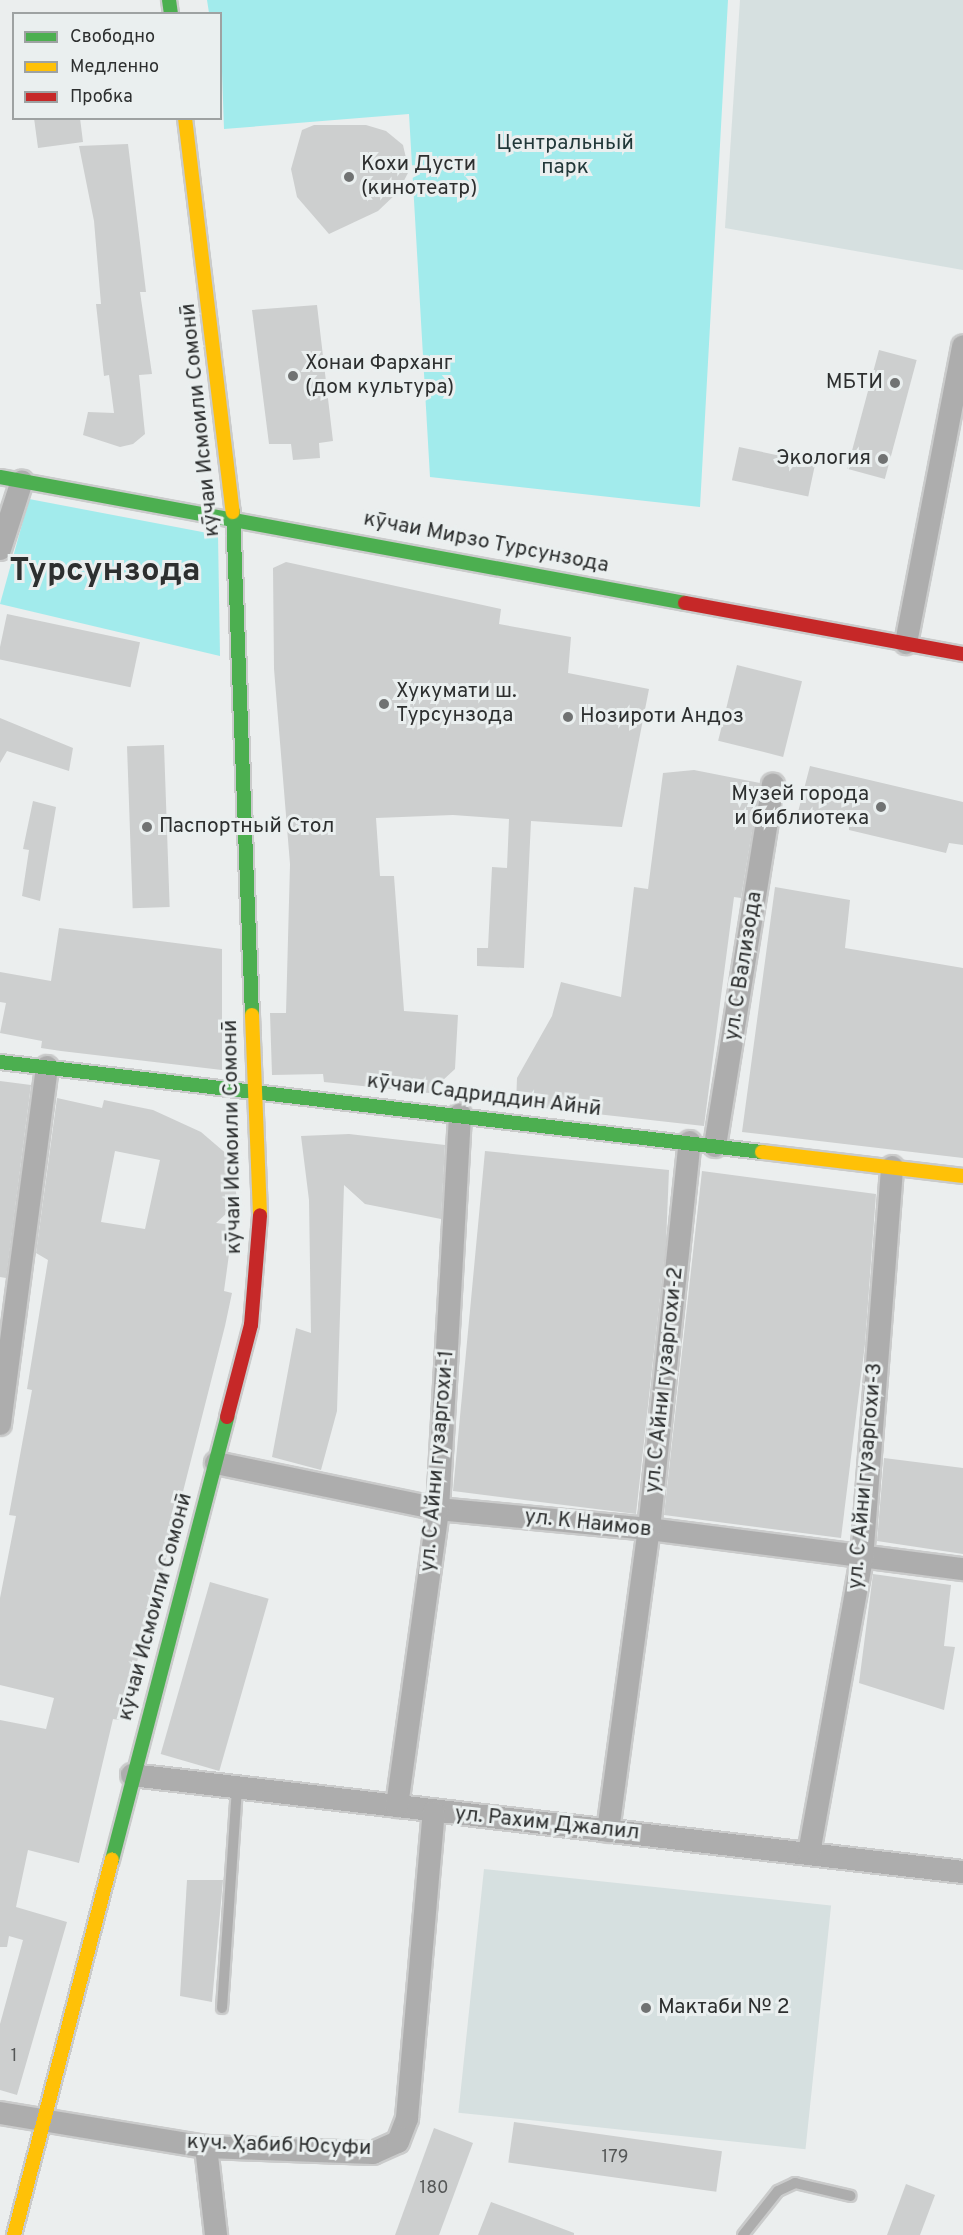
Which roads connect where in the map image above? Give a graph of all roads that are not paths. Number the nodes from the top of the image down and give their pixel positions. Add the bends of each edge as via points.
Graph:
1 (185, 120) edge
2 (963, 346) edge
3 (0, 477) edge
4 (22, 481) junction
5 (234, 517) junction
6 (0, 549) edge
7 (906, 643) junction
8 (963, 654) edge
9 (773, 785) dead end
10 (0, 1062) edge
11 (47, 1067) junction
12 (255, 1090) junction
13 (460, 1115) junction
14 (690, 1142) junction
15 (715, 1146) junction
16 (892, 1167) junction
17 (963, 1176) edge
18 (0, 1424) edge
19 (216, 1463) junction
20 (438, 1509) junction
21 (649, 1529) junction
22 (862, 1559) junction
23 (963, 1569) edge
24 (132, 1775) junction
25 (237, 1787) junction
26 (397, 1806) junction
27 (434, 1812) junction
28 (608, 1831) junction
29 (809, 1853) junction
30 (963, 1872) edge
31 (222, 2008) dead end
32 (0, 2113) edge
33 (44, 2121) junction
34 (206, 2147) junction
35 (851, 2196) dead end
36 (14, 2235) edge
37 (216, 2235) edge
38 (743, 2235) edge

1 - 5 street, кӯчаи Исмоили Сомонӣ
2 - 7 street
3 - 4 street, кӯчаи Мирзо Турсунзода
4 - 5 street, кӯчаи Мирзо Турсунзода
4 - 6 street
5 - 7 street, кӯчаи Мирзо Турсунзода
5 - 12 street, кӯчаи Исмоили Сомонӣ
7 - 8 street, кӯчаи Мирзо Турсунзода
9 - 15 street, ул. С Вализода
10 - 11 street, кӯчаи Садриддин Айнӣ
11 - 12 street, кӯчаи Садриддин Айнӣ
11 - 18 street
12 - 13 street, кӯчаи Садриддин Айнӣ
12 - 19 street, кӯчаи Исмоили Сомонӣ via 260,1227 251,1325
13 - 14 street, кӯчаи Садриддин Айнӣ
13 - 20 street, ул. С Айни гузаргохи-1
14 - 15 street, кӯчаи Садриддин Айнӣ
14 - 21 street, ул. С Айни гузаргохи-2
15 - 16 street, кӯчаи Садриддин Айнӣ
16 - 17 street, кӯчаи Садриддин Айнӣ
16 - 22 street, ул. С Айни гузаргохи-3
19 - 20 street, ул. К Наимов
19 - 24 street, кӯчаи Исмоили Сомонӣ
20 - 21 street, ул. К Наимов
20 - 26 street, ул. С Айни гузаргохи-1
21 - 22 street, ул. К Наимов
21 - 28 street, ул. С Айни гузаргохи-2
22 - 23 street, ул. К Наимов
22 - 29 street, ул. С Айни гузаргохи-3
24 - 25 street, ул. Рахим Джалил
24 - 33 street, кӯчаи Исмоили Сомонӣ
25 - 26 street, ул. Рахим Джалил
25 - 31 lane
26 - 27 street, ул. Рахим Джалил
27 - 28 street, ул. Рахим Джалил
27 - 34 street, куч. Ҳабиб Юсуфи via 407,2118 398,2142 373,2153
28 - 29 street, ул. Рахим Джалил
29 - 30 street, ул. Рахим Джалил
32 - 33 street, куч. Ҳабиб Юсуфи
33 - 34 street, куч. Ҳабиб Юсуфи
33 - 36 street, кӯчаи Исмоили Сомонӣ
34 - 37 street
35 - 38 lane via 795,2182 778,2191

